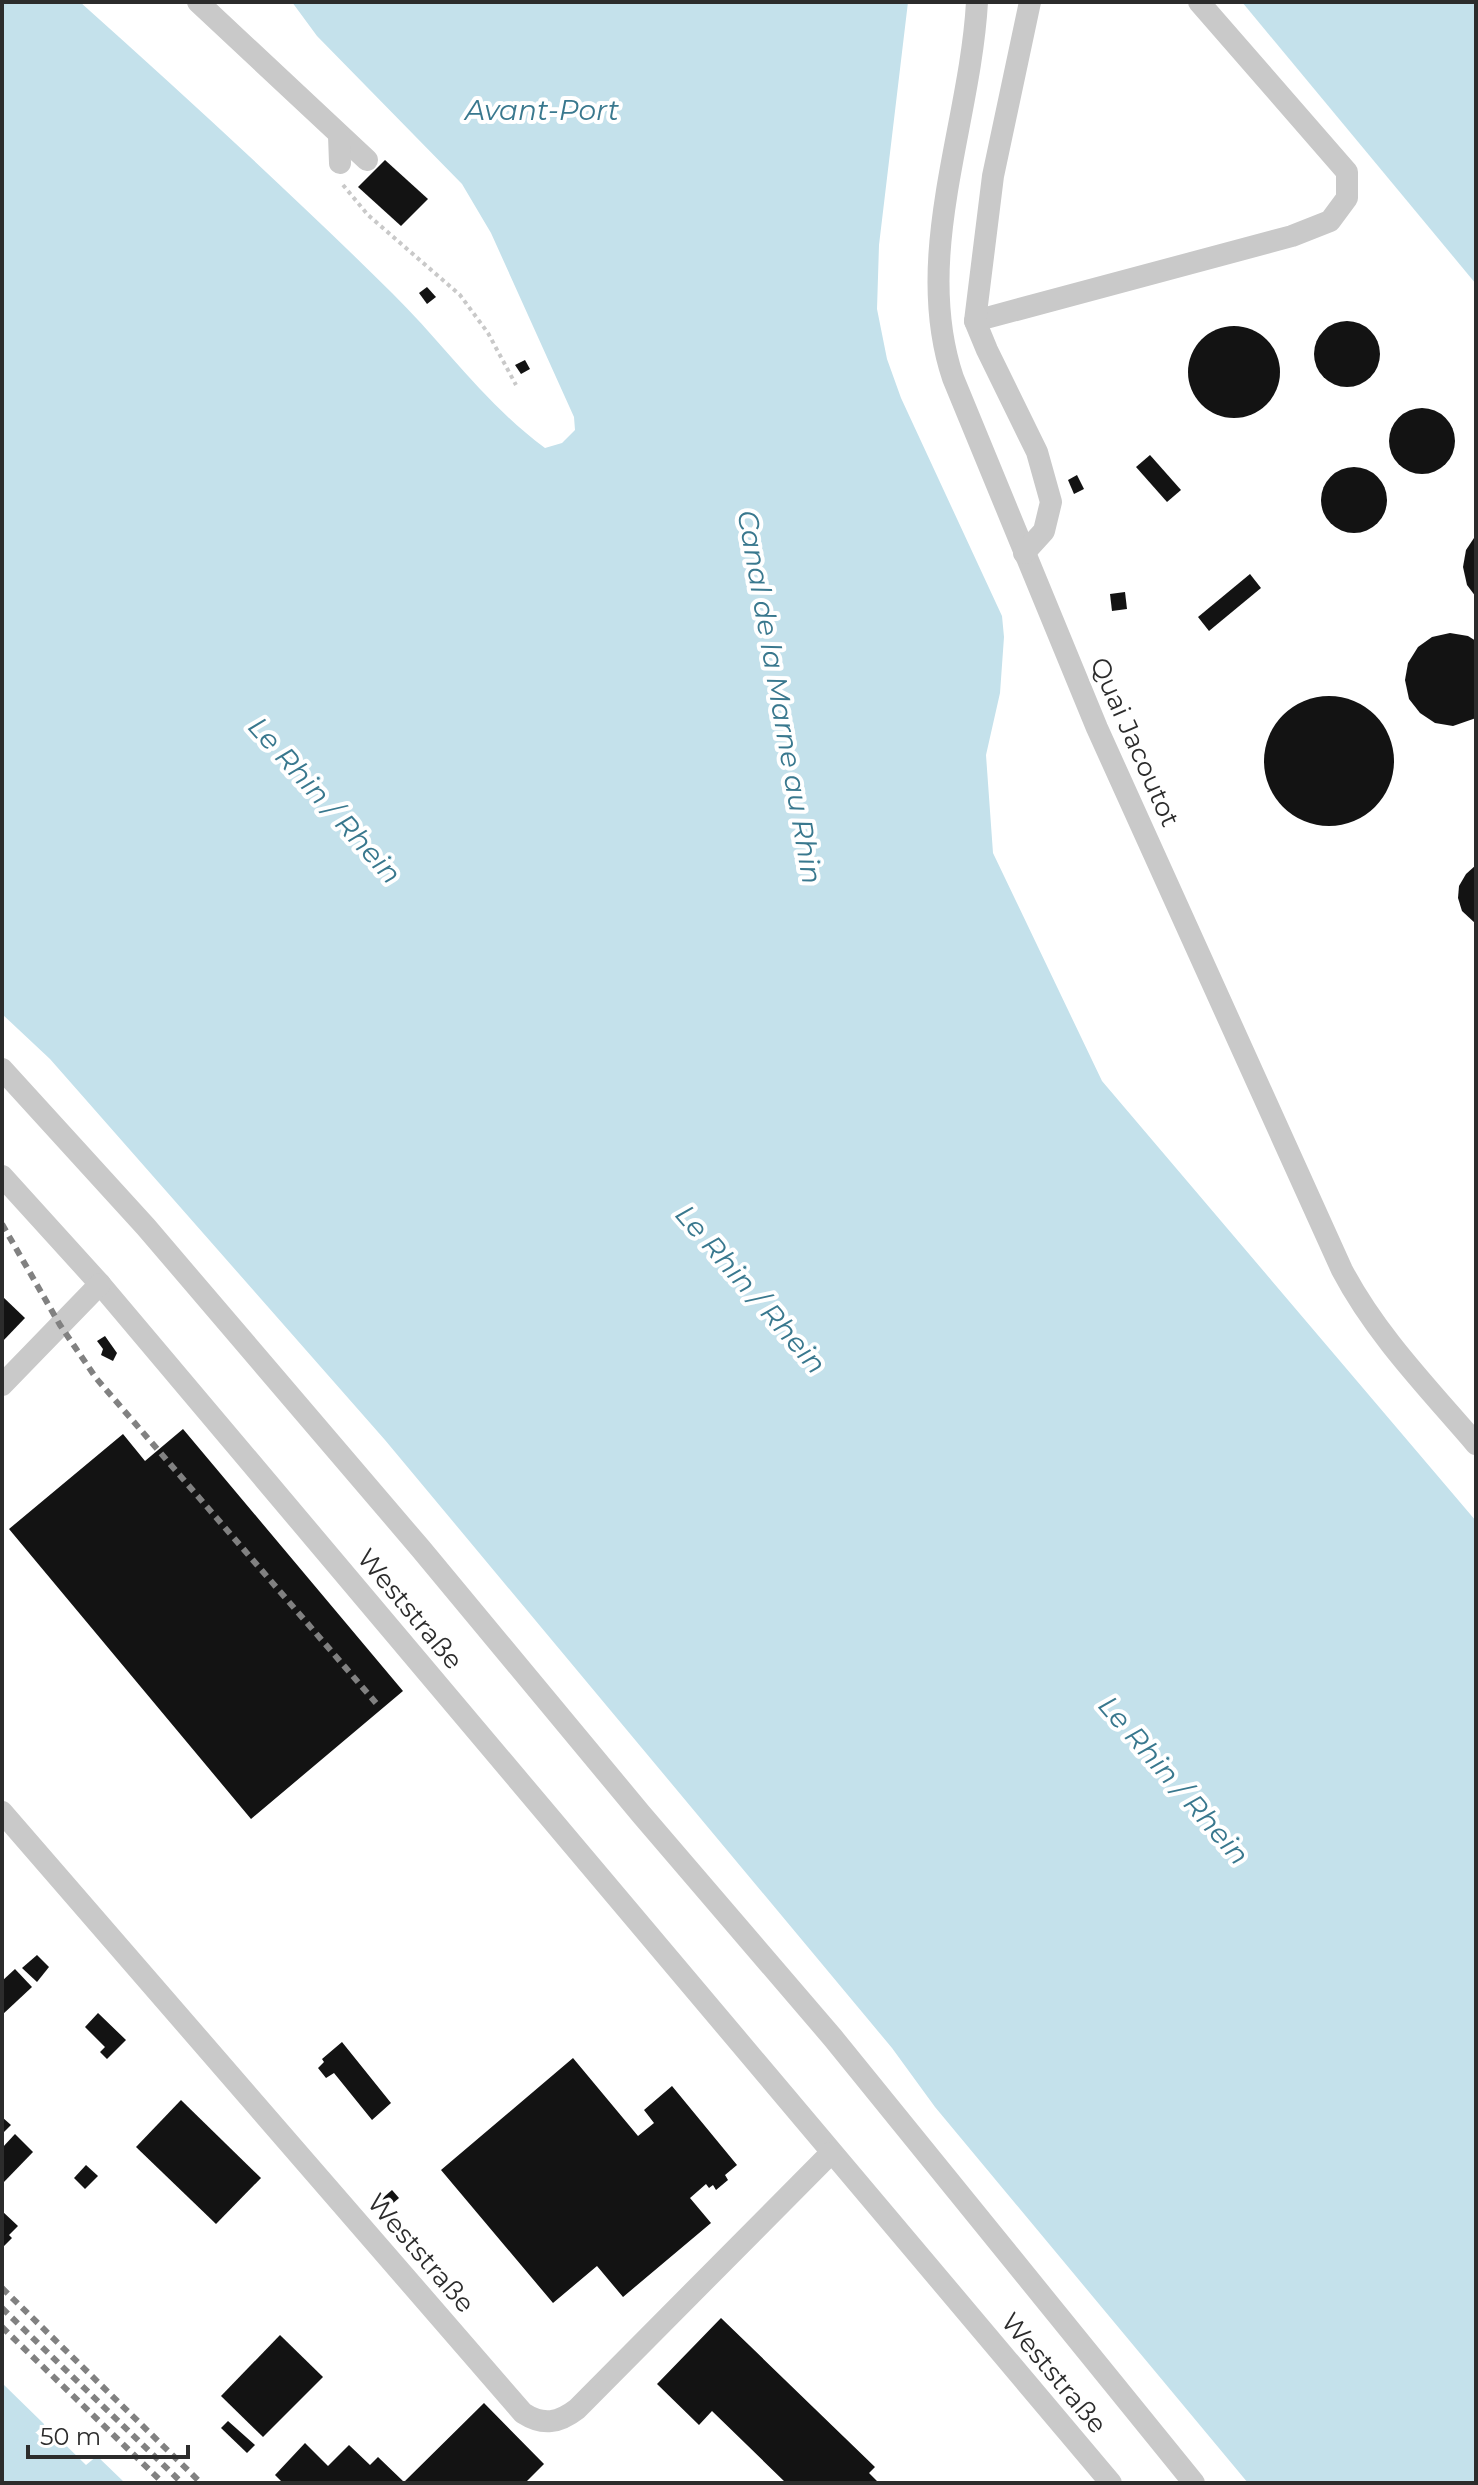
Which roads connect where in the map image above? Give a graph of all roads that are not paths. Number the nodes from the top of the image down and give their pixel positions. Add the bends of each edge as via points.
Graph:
1 (198, 2) edge
2 (977, 2) edge
3 (1030, 2) edge
4 (1199, 2) edge
5 (339, 135) junction
6 (367, 160) dead end
7 (340, 163) road end
8 (975, 321) junction
9 (1024, 553) junction
10 (2, 1069) edge
11 (2, 1176) edge
12 (100, 1284) junction
13 (2, 1385) edge
14 (1476, 1444) edge
15 (2, 1812) edge
16 (831, 2153) junction
17 (1111, 2483) edge
18 (1194, 2483) edge

1 - 5 street
2 - 9 street, Quai Jacoutot via 939,258 937,308 953,378
3 - 8 street via 993,176
4 - 8 street via 1347,172 1347,198 1330,221 1292,236
5 - 6 street
5 - 7 street
8 - 9 street via 1037,452 1051,502 1044,531
9 - 14 street, Quai Jacoutot via 1097,728 1342,1270 1387,1339
10 - 18 street via 146,1227 421,1549 833,2038
11 - 12 street, Weststraße
12 - 13 street
12 - 16 street, Weststraße
15 - 16 street, Weststraße via 523,2413 539,2422 563,2420 577,2409 730,2264
16 - 17 street, Weststraße

